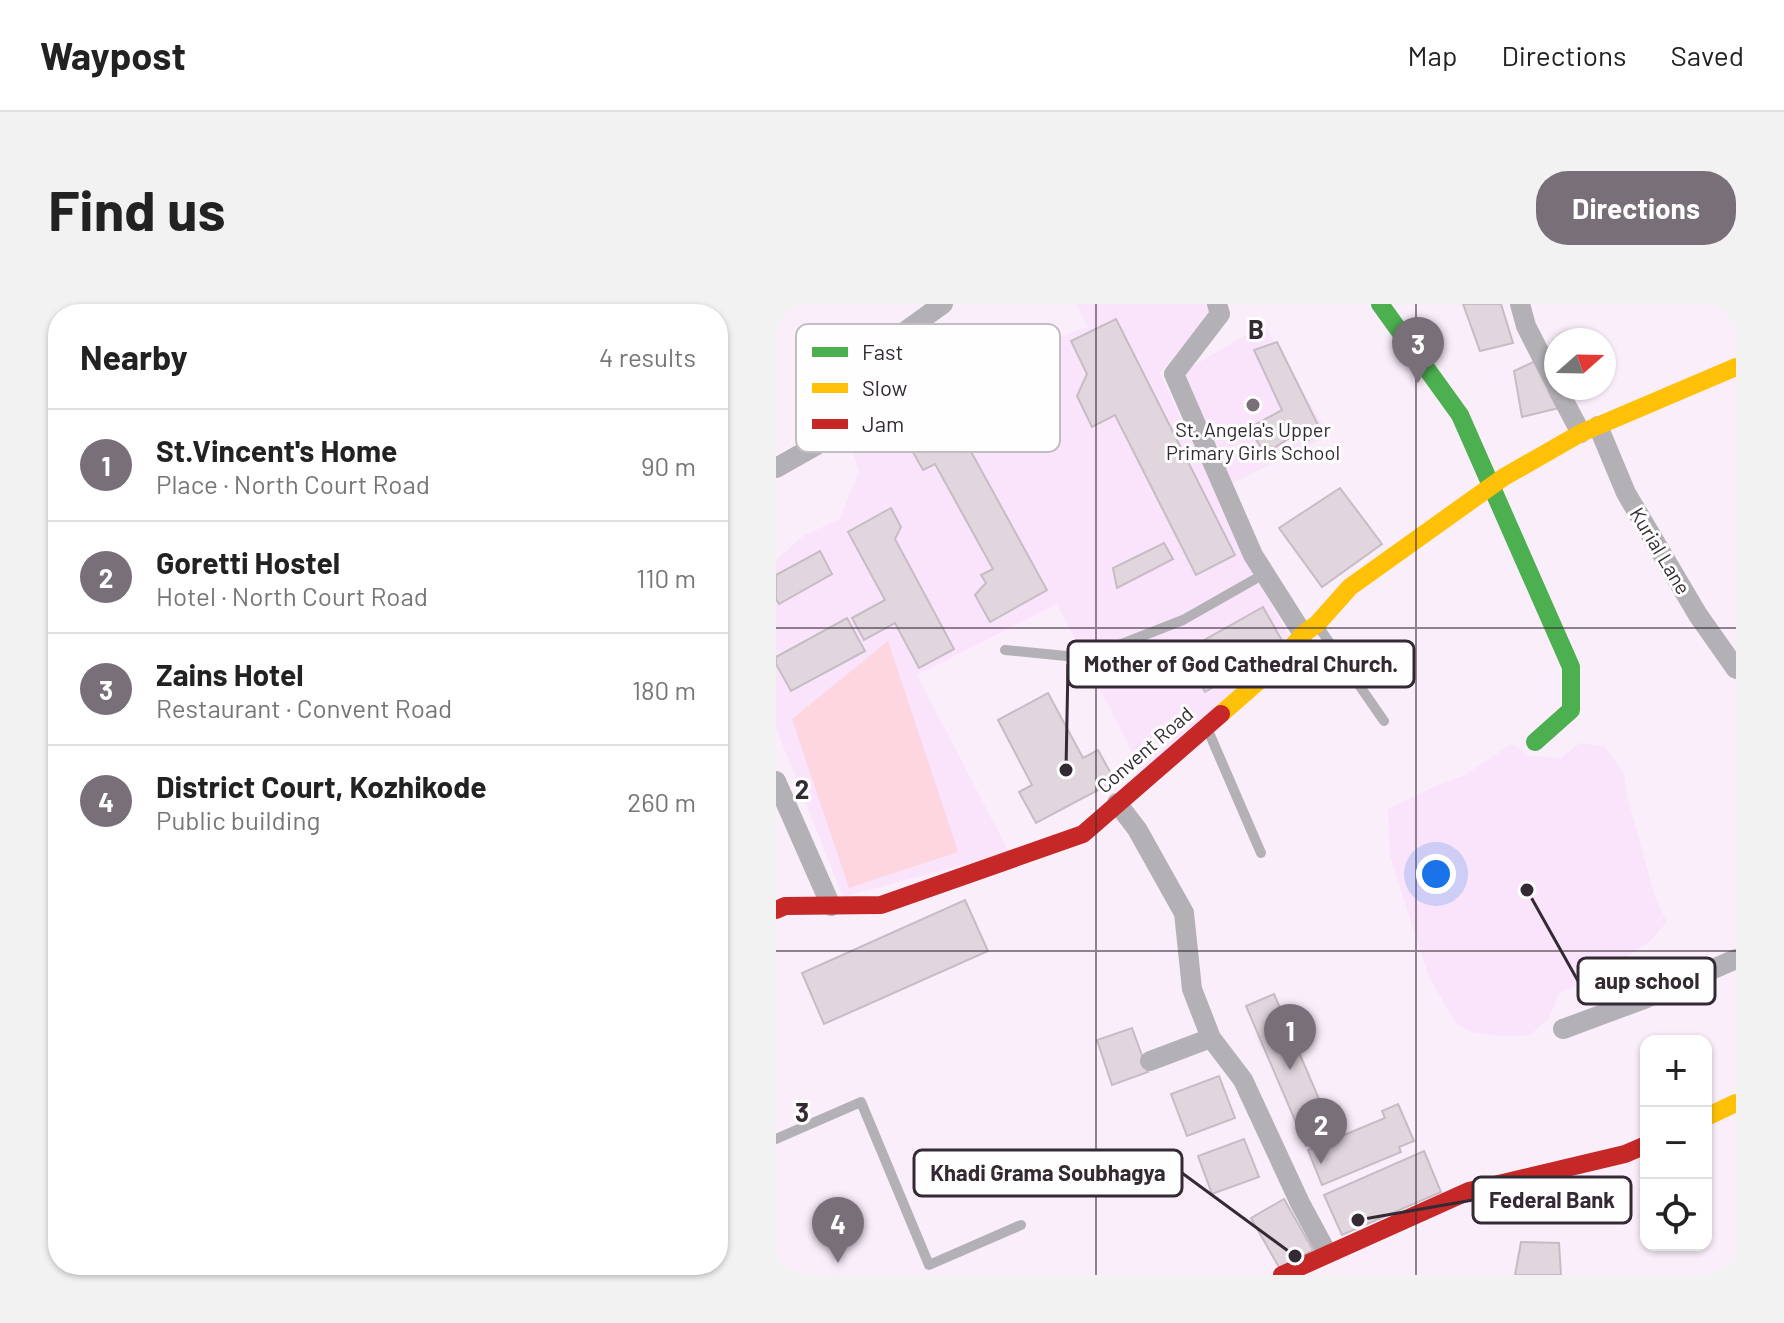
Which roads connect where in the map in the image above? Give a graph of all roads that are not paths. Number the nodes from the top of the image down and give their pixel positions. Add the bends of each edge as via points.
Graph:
1 (943, 304) edge
2 (1217, 304) edge
3 (1380, 304) edge
4 (1520, 304) edge
5 (915, 324) edge
6 (1544, 361) edge
7 (1736, 367) edge
8 (1567, 400) edge
9 (1589, 430) junction
10 (804, 452) edge
11 (776, 468) edge
12 (1493, 485) junction
13 (1264, 574) junction
14 (1310, 629) junction
15 (1005, 650) dead end
16 (1736, 669) edge
17 (1384, 721) dead end
18 (1206, 727) junction
19 (1535, 742) dead end
20 (776, 781) edge
21 (1117, 803) junction
22 (1261, 853) dead end
23 (831, 906) junction
24 (776, 910) edge
25 (1736, 959) edge
26 (1563, 1029) dead end
27 (1211, 1038) junction
28 (1150, 1061) dead end
29 (1736, 1103) edge
30 (1712, 1114) edge
31 (776, 1139) edge
32 (1640, 1148) edge
33 (1021, 1225) dead end
34 (1327, 1253) junction
35 (1282, 1275) edge

1 - 5 street
2 - 13 street via 1220,314 1174,374
3 - 12 street via 1460,415
4 - 6 street, Kurial Lane
7 - 9 street, Convent Road
8 - 9 street, Kurial Lane
9 - 12 street, Convent Road
9 - 16 street, Kurial Lane via 1698,615
10 - 11 street
12 - 14 street, Convent Road via 1350,587
12 - 19 street via 1571,667 1571,710
13 - 14 street
13 - 15 lane via 1183,620 1086,658
14 - 17 lane
14 - 18 street, Convent Road
18 - 21 street, Convent Road
18 - 22 lane
20 - 23 street
21 - 23 street, Convent Road via 1083,834 881,905
21 - 27 street via 1184,913 1192,989
23 - 24 street, Convent Road
25 - 26 street
27 - 28 street
27 - 34 street via 1243,1080
29 - 30 street
31 - 33 lane via 861,1102 929,1265
32 - 34 street via 1469,1191
34 - 35 street

